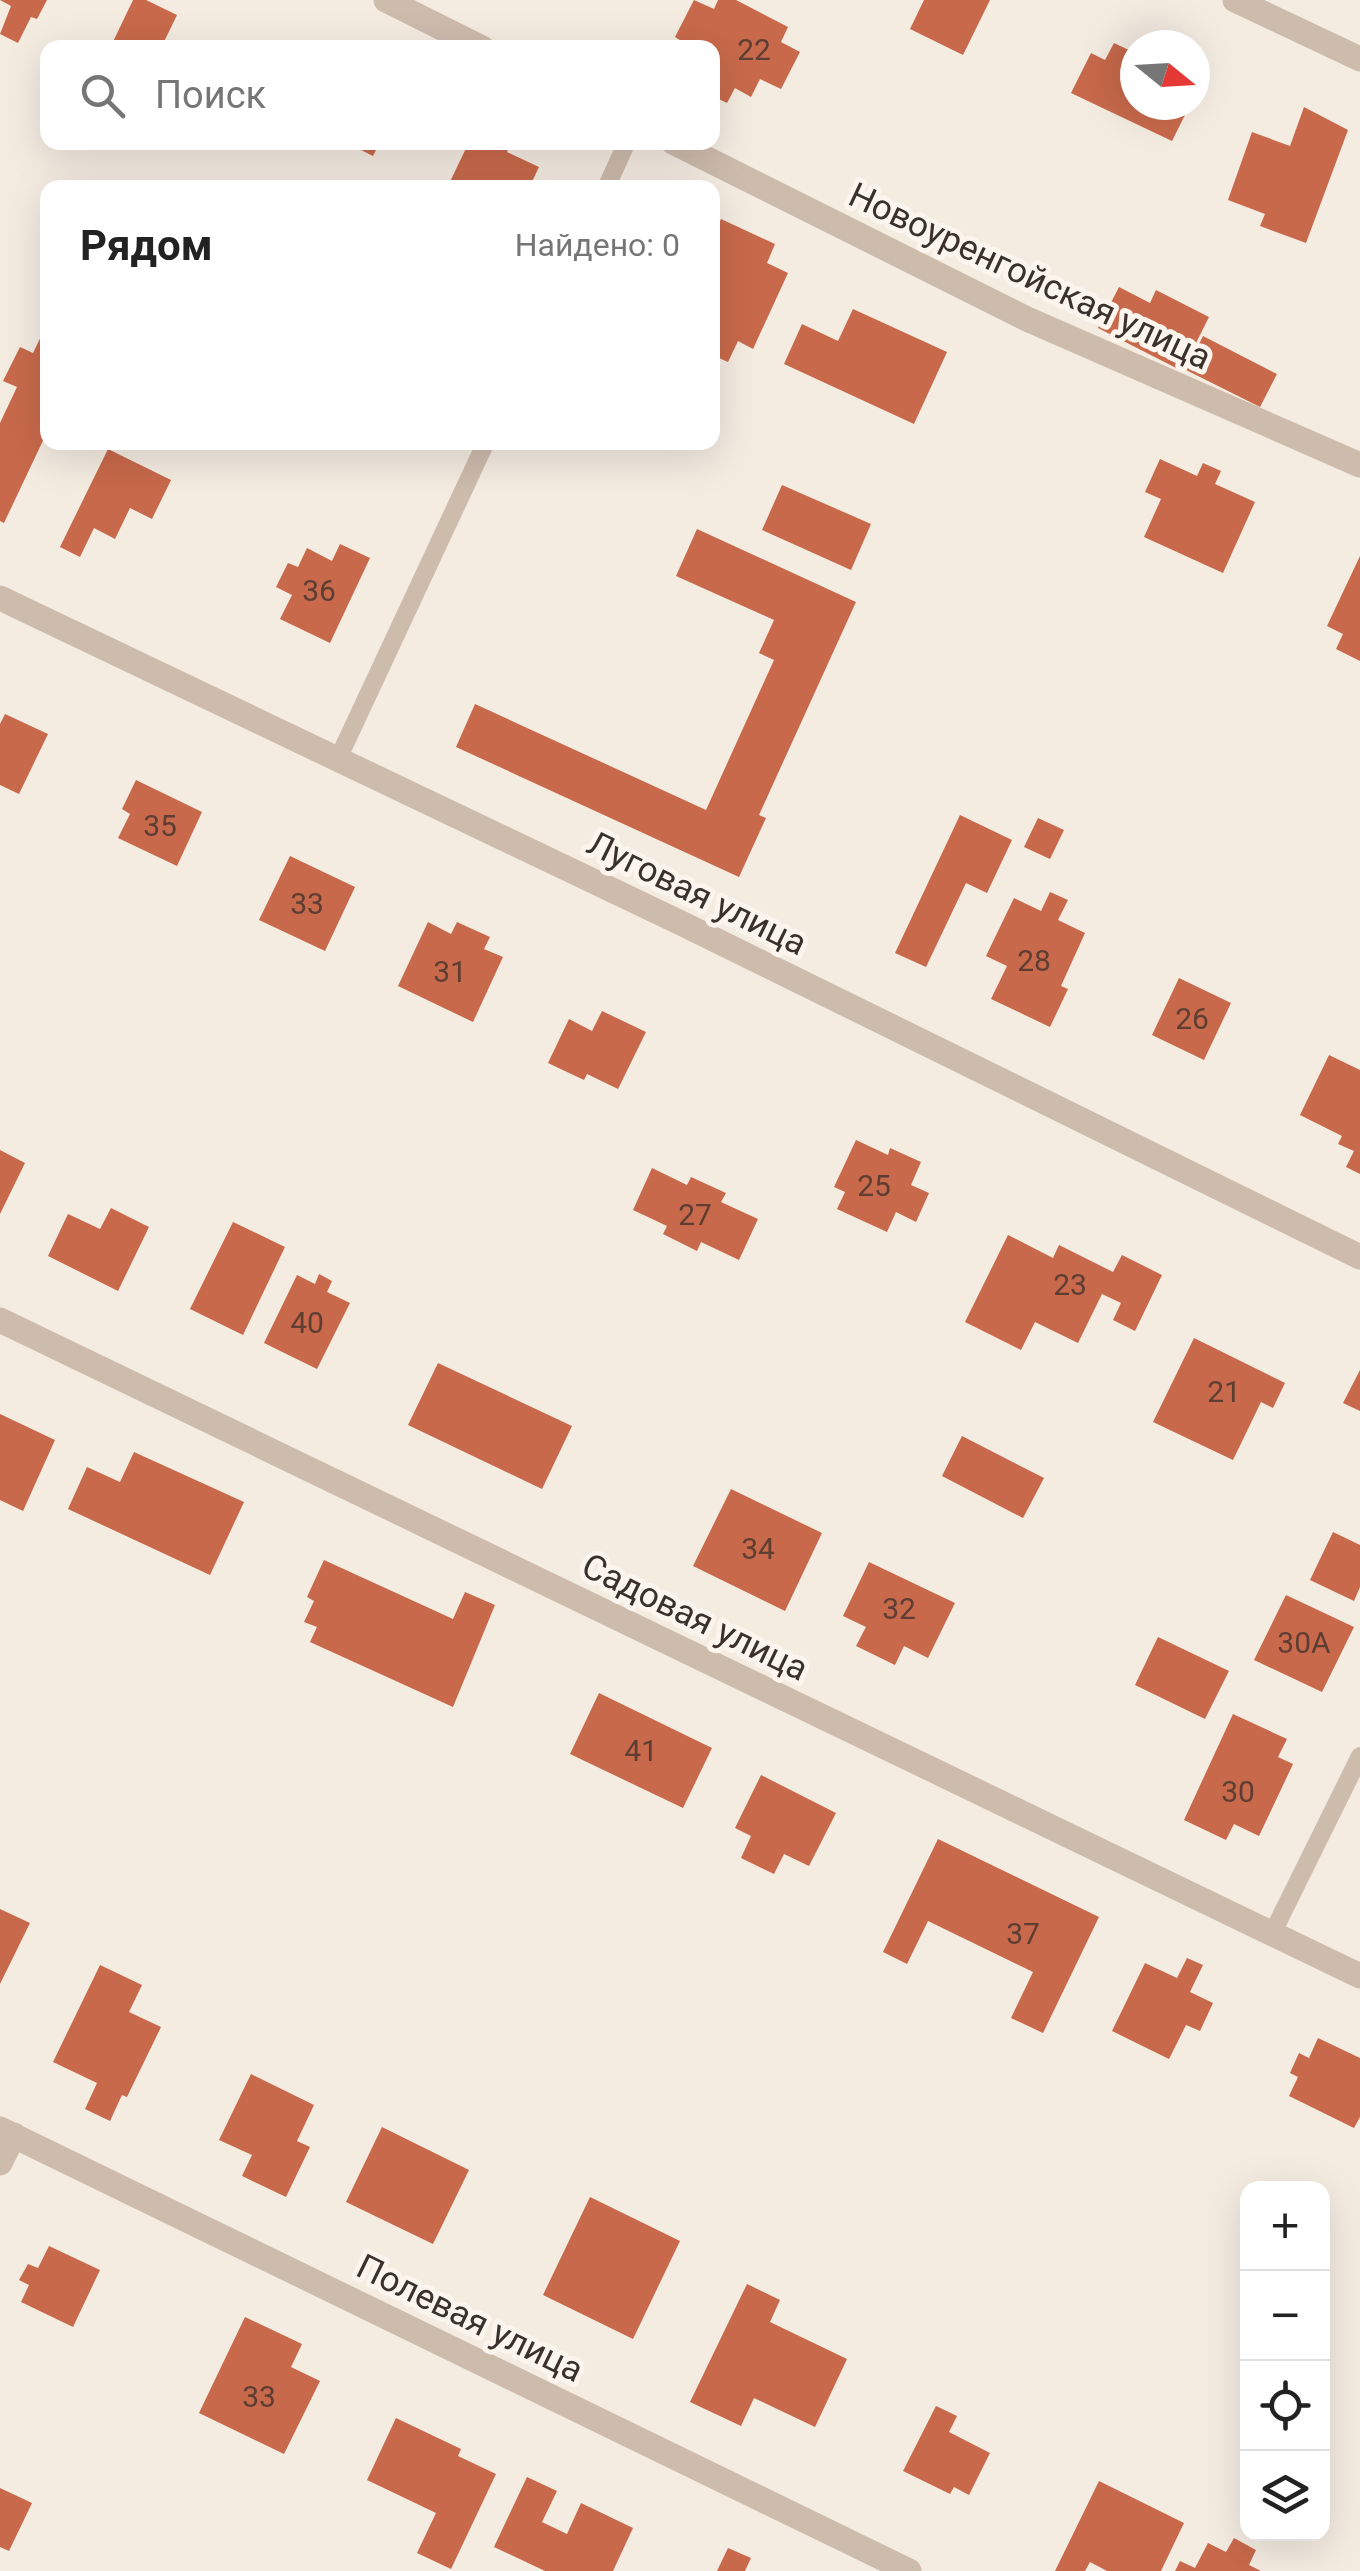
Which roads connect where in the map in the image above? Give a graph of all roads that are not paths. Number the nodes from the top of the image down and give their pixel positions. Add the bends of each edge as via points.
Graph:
1 (386, 0) edge
2 (1235, 0) edge
3 (466, 40) edge
4 (1360, 59) edge
5 (623, 150) edge
6 (689, 150) edge
7 (610, 180) edge
8 (482, 450) edge
9 (1360, 465) edge
10 (0, 598) edge
11 (338, 759) junction
12 (1360, 1257) edge
13 (0, 1320) edge
14 (1360, 1756) edge
15 (1272, 1934) junction
16 (1360, 1976) edge
17 (7, 2132) edge
18 (0, 2163) edge
19 (910, 2571) edge

1 - 3 street
2 - 4 street
5 - 7 lane
6 - 9 street, Новоуренгойская улица via 1027,319
8 - 11 lane
10 - 11 street, Луговая улица
11 - 12 street, Луговая улица
13 - 15 street, Садовая улица
14 - 15 lane
15 - 16 street, Садовая улица
17 - 18 street
17 - 19 street, Полевая улица

